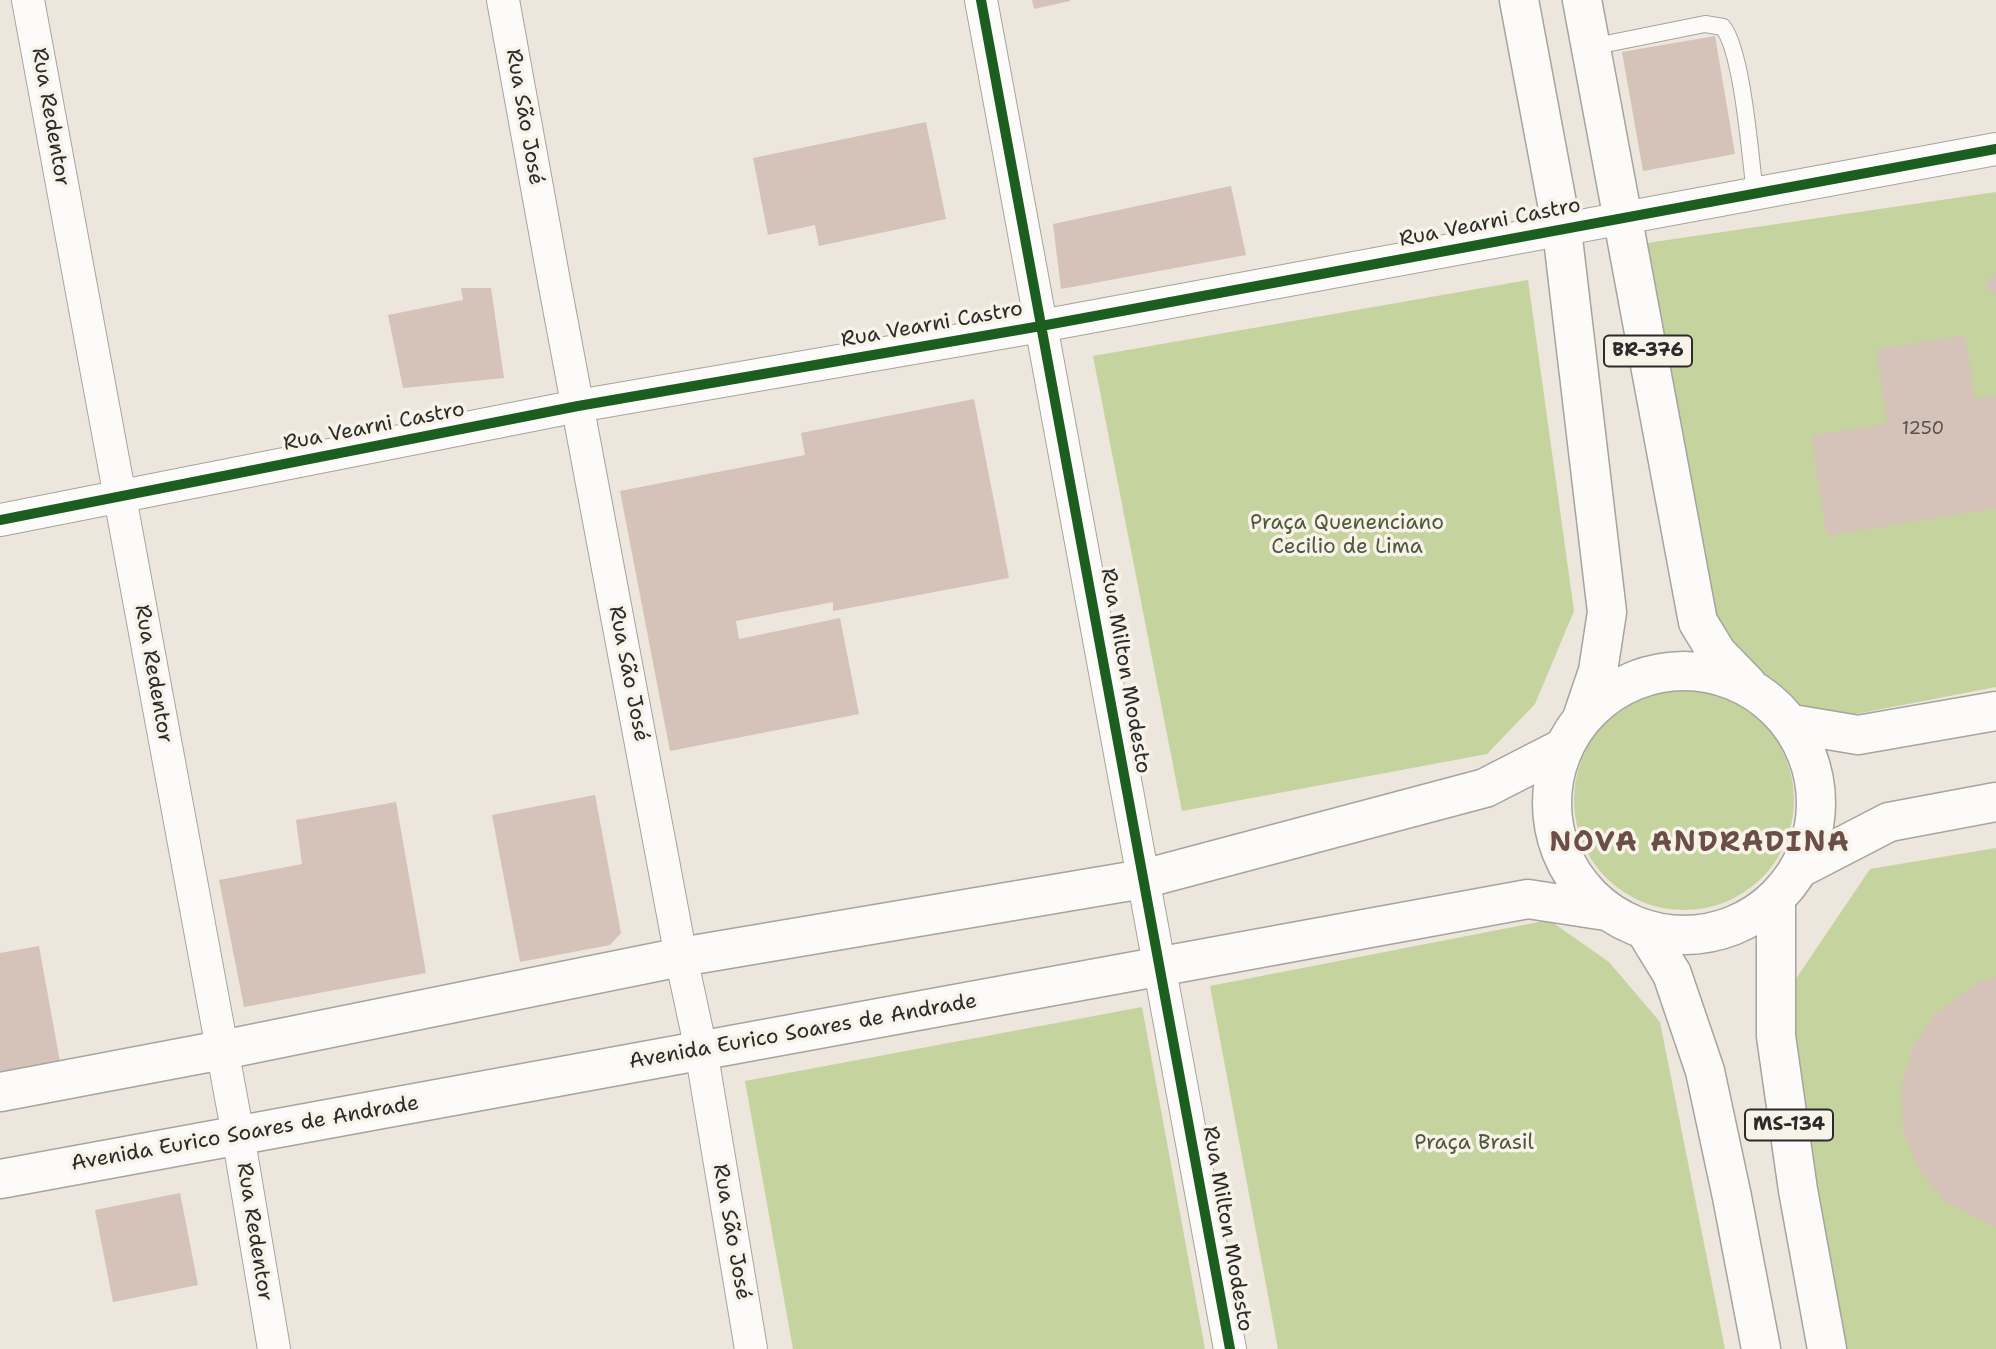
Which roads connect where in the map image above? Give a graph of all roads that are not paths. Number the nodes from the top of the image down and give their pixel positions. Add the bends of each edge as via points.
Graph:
1 (28, 0) edge
2 (503, 0) edge
3 (981, 0) edge
4 (1519, 0) edge
5 (1582, 0) edge
6 (1591, 47) junction
7 (1996, 149) edge
8 (1755, 193) junction
9 (1623, 218) junction
10 (1562, 230) junction
11 (1041, 326) junction
12 (578, 406) junction
13 (120, 497) junction
14 (0, 520) edge
15 (1748, 686) junction
16 (1996, 711) edge
17 (1792, 724) junction
18 (1573, 733) junction
19 (1996, 802) edge
20 (1800, 868) junction
21 (1143, 879) junction
22 (1776, 899) junction
23 (1606, 911) junction
24 (1646, 930) junction
25 (681, 957) junction
26 (1159, 967) junction
27 (222, 1050) junction
28 (701, 1050) junction
29 (0, 1091) edge
30 (238, 1135) junction
31 (0, 1179) edge
32 (274, 1349) edge
33 (751, 1349) edge
34 (1230, 1349) edge
35 (1761, 1349) edge
36 (1827, 1349) edge

1 - 13 street, Rua Redentor
2 - 12 street, Rua São José
3 - 11 street, Rua Milton Modesto
4 - 10 main road, BR-376
5 - 6 main road, BR-376
6 - 8 lane via 1705,24 1723,27 1731,38 1739,78
6 - 9 main road, BR-376
7 - 8 street, Rua Vearni Castro
8 - 9 street, Rua Vearni Castro
9 - 10 street, Rua Vearni Castro
9 - 15 main road, BR-376 via 1698,622 1717,653
10 - 11 street, Rua Vearni Castro
10 - 18 main road, BR-376 via 1607,612 1598,671
11 - 12 street, Rua Vearni Castro
11 - 21 street, Rua Milton Modesto
12 - 13 street, Rua Vearni Castro
12 - 25 street, Rua São José
13 - 14 street, Rua Vearni Castro
13 - 27 street, Rua Redentor
15 - 17 main road
15 - 18 main road via 1705,671 1660,672 1617,688
16 - 17 main road via 1858,735
17 - 20 main road via 1807,750 1817,810 1812,840
18 - 21 main road via 1485,789
18 - 23 main road via 1552,792 1556,837 1574,878
19 - 20 main road via 1889,822
20 - 22 main road
21 - 25 main road
21 - 26 street, Rua Milton Modesto
22 - 24 main road via 1737,925 1692,936
22 - 36 main road, MS-134 via 1776,1035
23 - 24 main road
23 - 26 main road, Avenida Eurico Soares de Andrade via 1528,900
24 - 35 main road, MS-134 via 1672,974 1705,1070
25 - 27 main road
25 - 28 street, Rua São José
26 - 28 main road, Avenida Eurico Soares de Andrade
26 - 34 street, Rua Milton Modesto
27 - 29 main road
27 - 30 street, Rua Redentor
28 - 30 main road, Avenida Eurico Soares de Andrade
28 - 33 street, Rua São José
30 - 31 main road, Avenida Eurico Soares de Andrade
30 - 32 street, Rua Redentor

